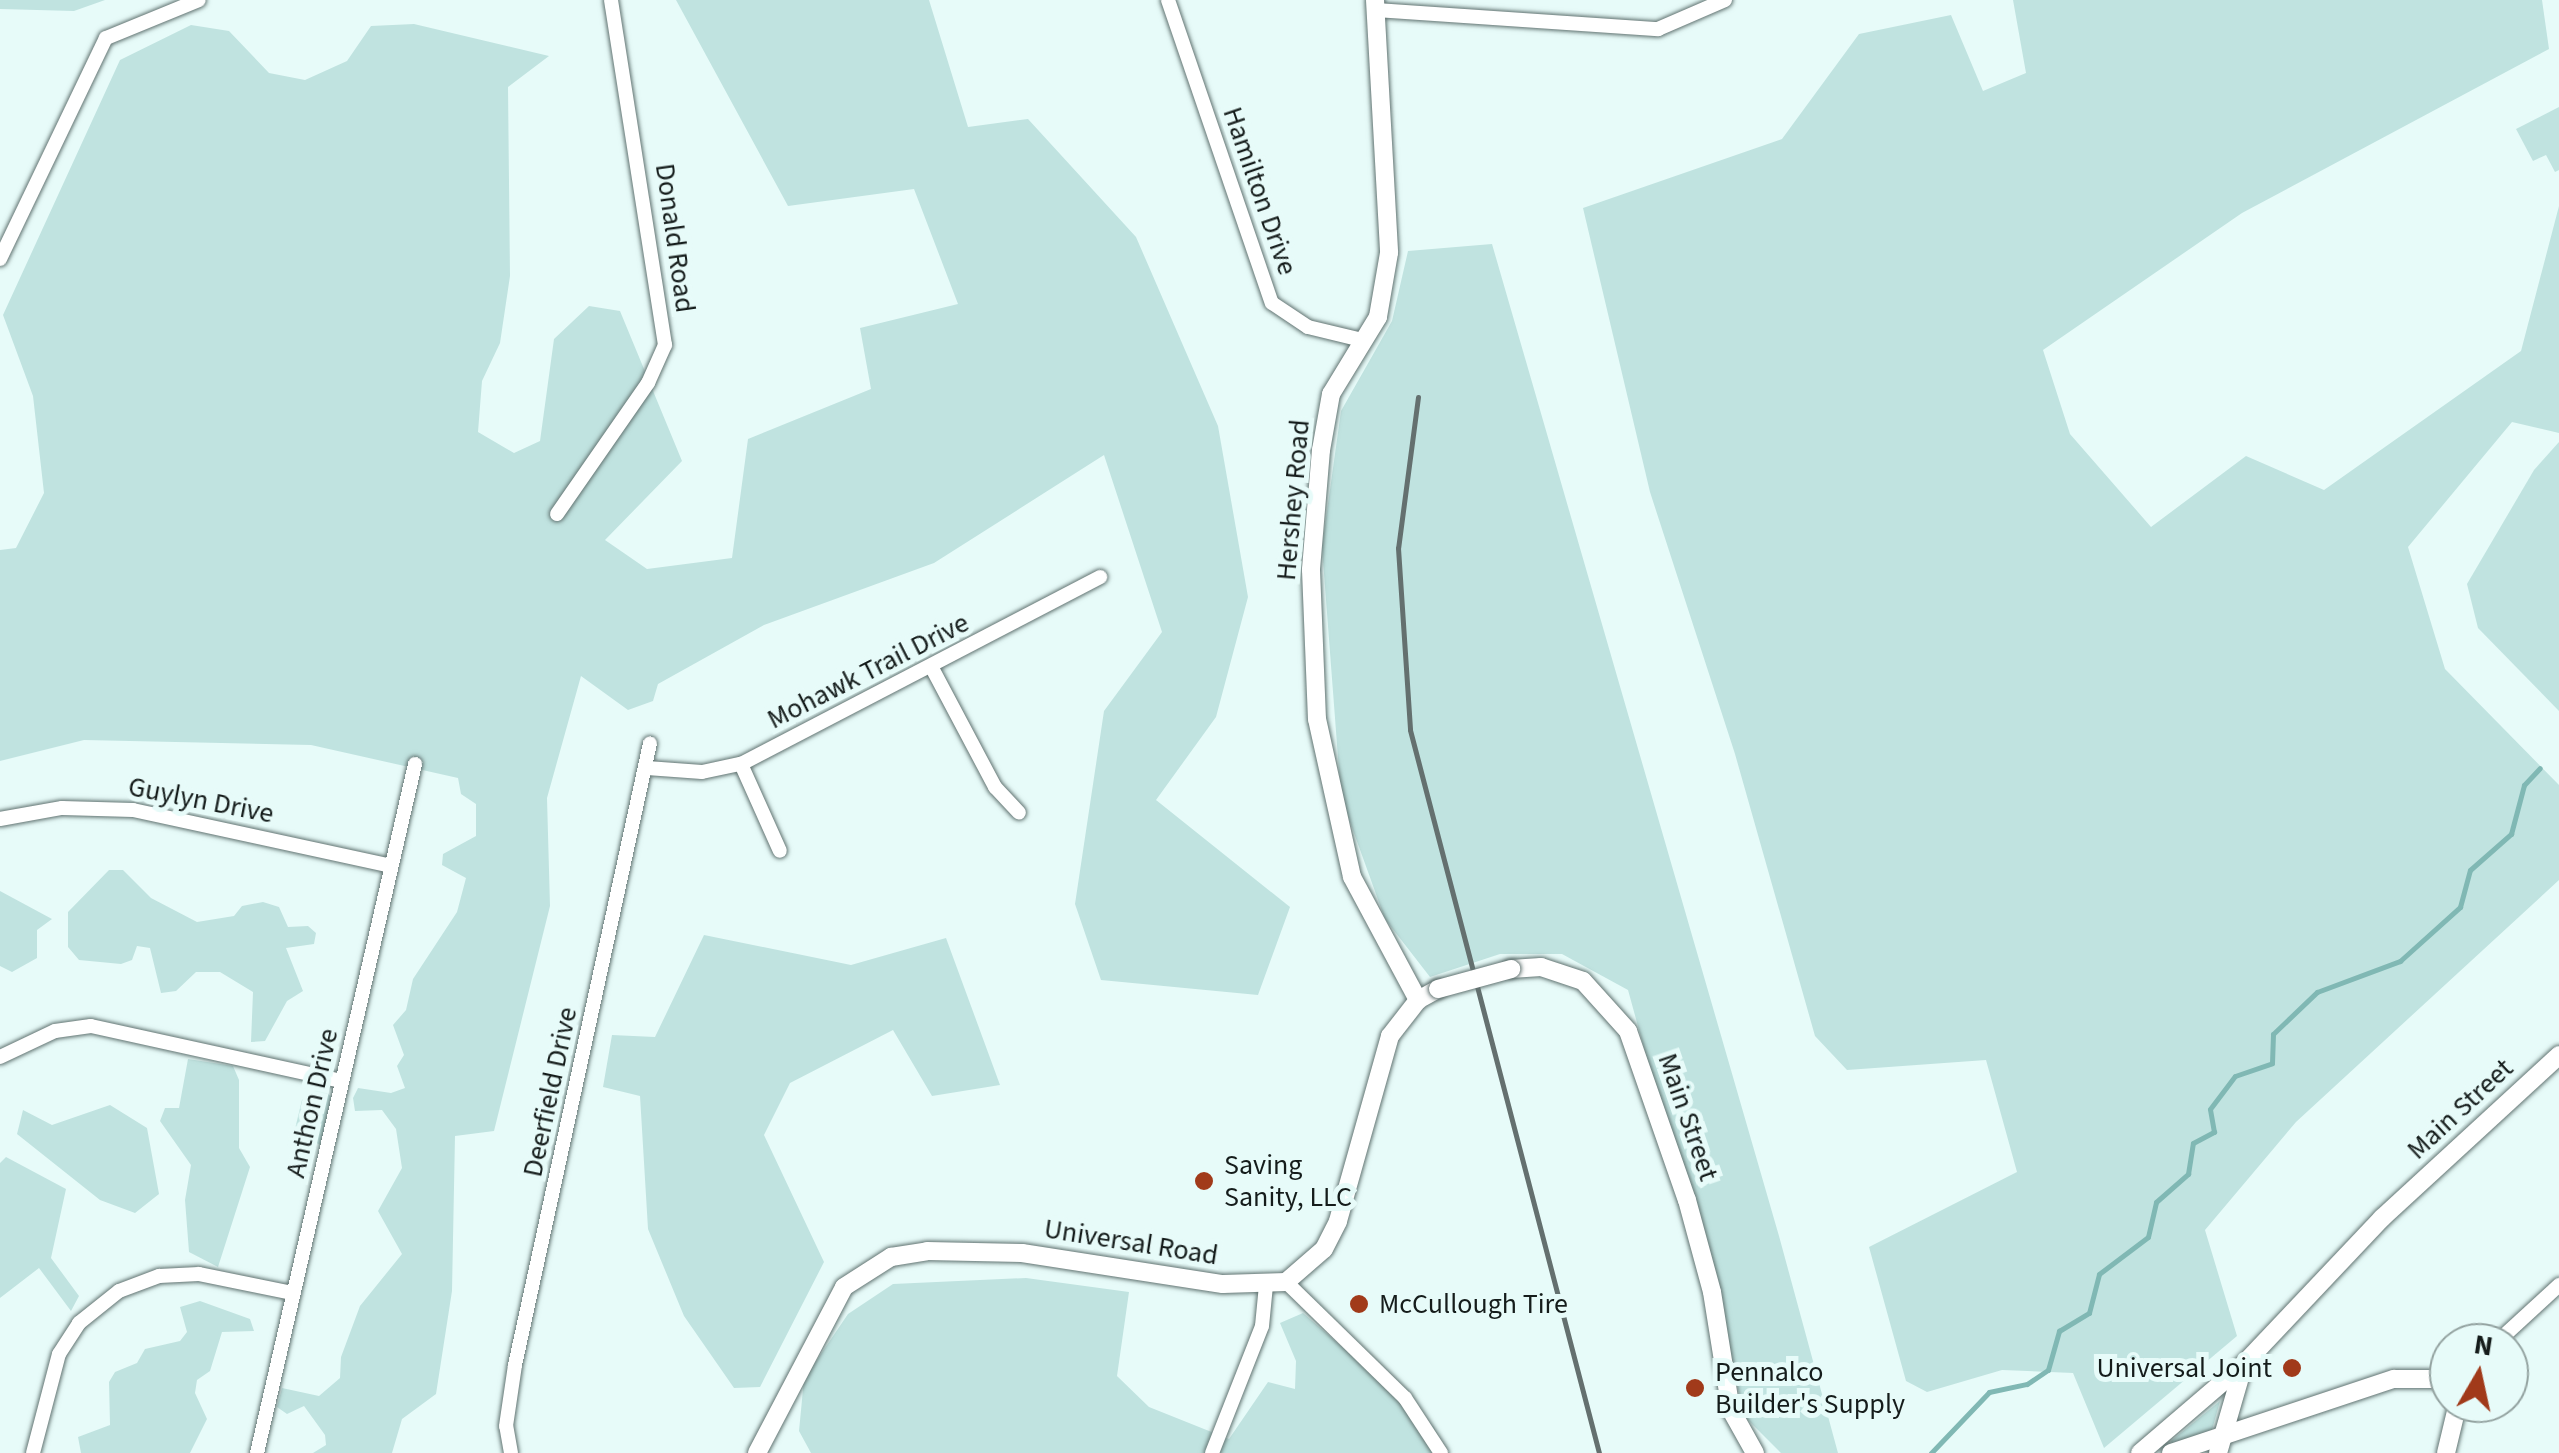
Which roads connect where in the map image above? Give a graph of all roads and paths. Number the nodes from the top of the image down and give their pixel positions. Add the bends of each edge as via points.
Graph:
1 (198, 0) edge
2 (612, 0) edge
3 (1168, 0) edge
4 (1724, 0) edge
5 (1376, 5) edge
6 (0, 259) edge
7 (1362, 340) junction
8 (558, 514) dead end
9 (1100, 577) dead end
10 (932, 668) junction
11 (650, 743) dead end
12 (415, 764) dead end
13 (741, 764) junction
14 (647, 768) junction
15 (1018, 813) dead end
16 (0, 819) edge
17 (780, 852) dead end
18 (391, 866) junction
19 (1418, 1000) junction
20 (2559, 1055) edge
21 (0, 1057) edge
22 (342, 1081) junction
23 (1286, 1282) junction
24 (2559, 1285) edge
25 (1266, 1286) junction
26 (292, 1294) junction
27 (2518, 1323) edge
28 (2244, 1364) junction
29 (2429, 1380) edge
30 (2453, 1423) edge
31 (2219, 1446) edge
32 (33, 1453) edge
33 (256, 1453) edge
34 (511, 1453) edge
35 (757, 1453) edge
36 (1212, 1453) edge
37 (1442, 1453) edge
38 (1755, 1453) edge
39 (2140, 1453) edge
40 (2171, 1453) edge
41 (2446, 1453) edge

1 - 6 street via 106,38
2 - 8 street, Donald Road via 664,346 648,382
3 - 7 street, Hamilton Drive via 1272,303 1308,327
4 - 5 street via 1658,29
5 - 7 street, Hershey Road via 1390,254 1378,317
7 - 19 street, Hershey Road via 1331,394 1321,450 1311,570 1317,719 1352,877
9 - 10 street, Mohawk Trail Drive
10 - 13 street, Mohawk Trail Drive
10 - 15 street via 995,788
11 - 14 street, Deerfield Drive
12 - 18 street, Anthon Drive
13 - 14 street, Mohawk Trail Drive via 702,772
13 - 17 street
14 - 34 street, Deerfield Drive via 515,1364 506,1426
16 - 18 street, Guylyn Drive via 62,808 134,810
18 - 22 street, Anthon Drive
19 - 23 street via 1390,1036 1332,1236
19 - 38 street, Main Street, bridge via 1511,969 1541,967 1583,981 1628,1031 1687,1200 1712,1292 1731,1410
20 - 28 street, Main Street via 2382,1218
21 - 22 street via 55,1031 91,1026
22 - 26 street, Anthon Drive
23 - 25 street, Universal Road
23 - 37 street via 1404,1398
24 - 27 street
25 - 35 street, Universal Road via 1022,1253 927,1251 891,1258 844,1287
25 - 36 street via 1262,1326
26 - 32 street via 198,1274 159,1276 119,1290 79,1323 59,1354
26 - 33 street, Anthon Drive
28 - 31 street
28 - 39 street, Main Street
29 - 31 street via 2394,1379
30 - 41 street
31 - 40 street

